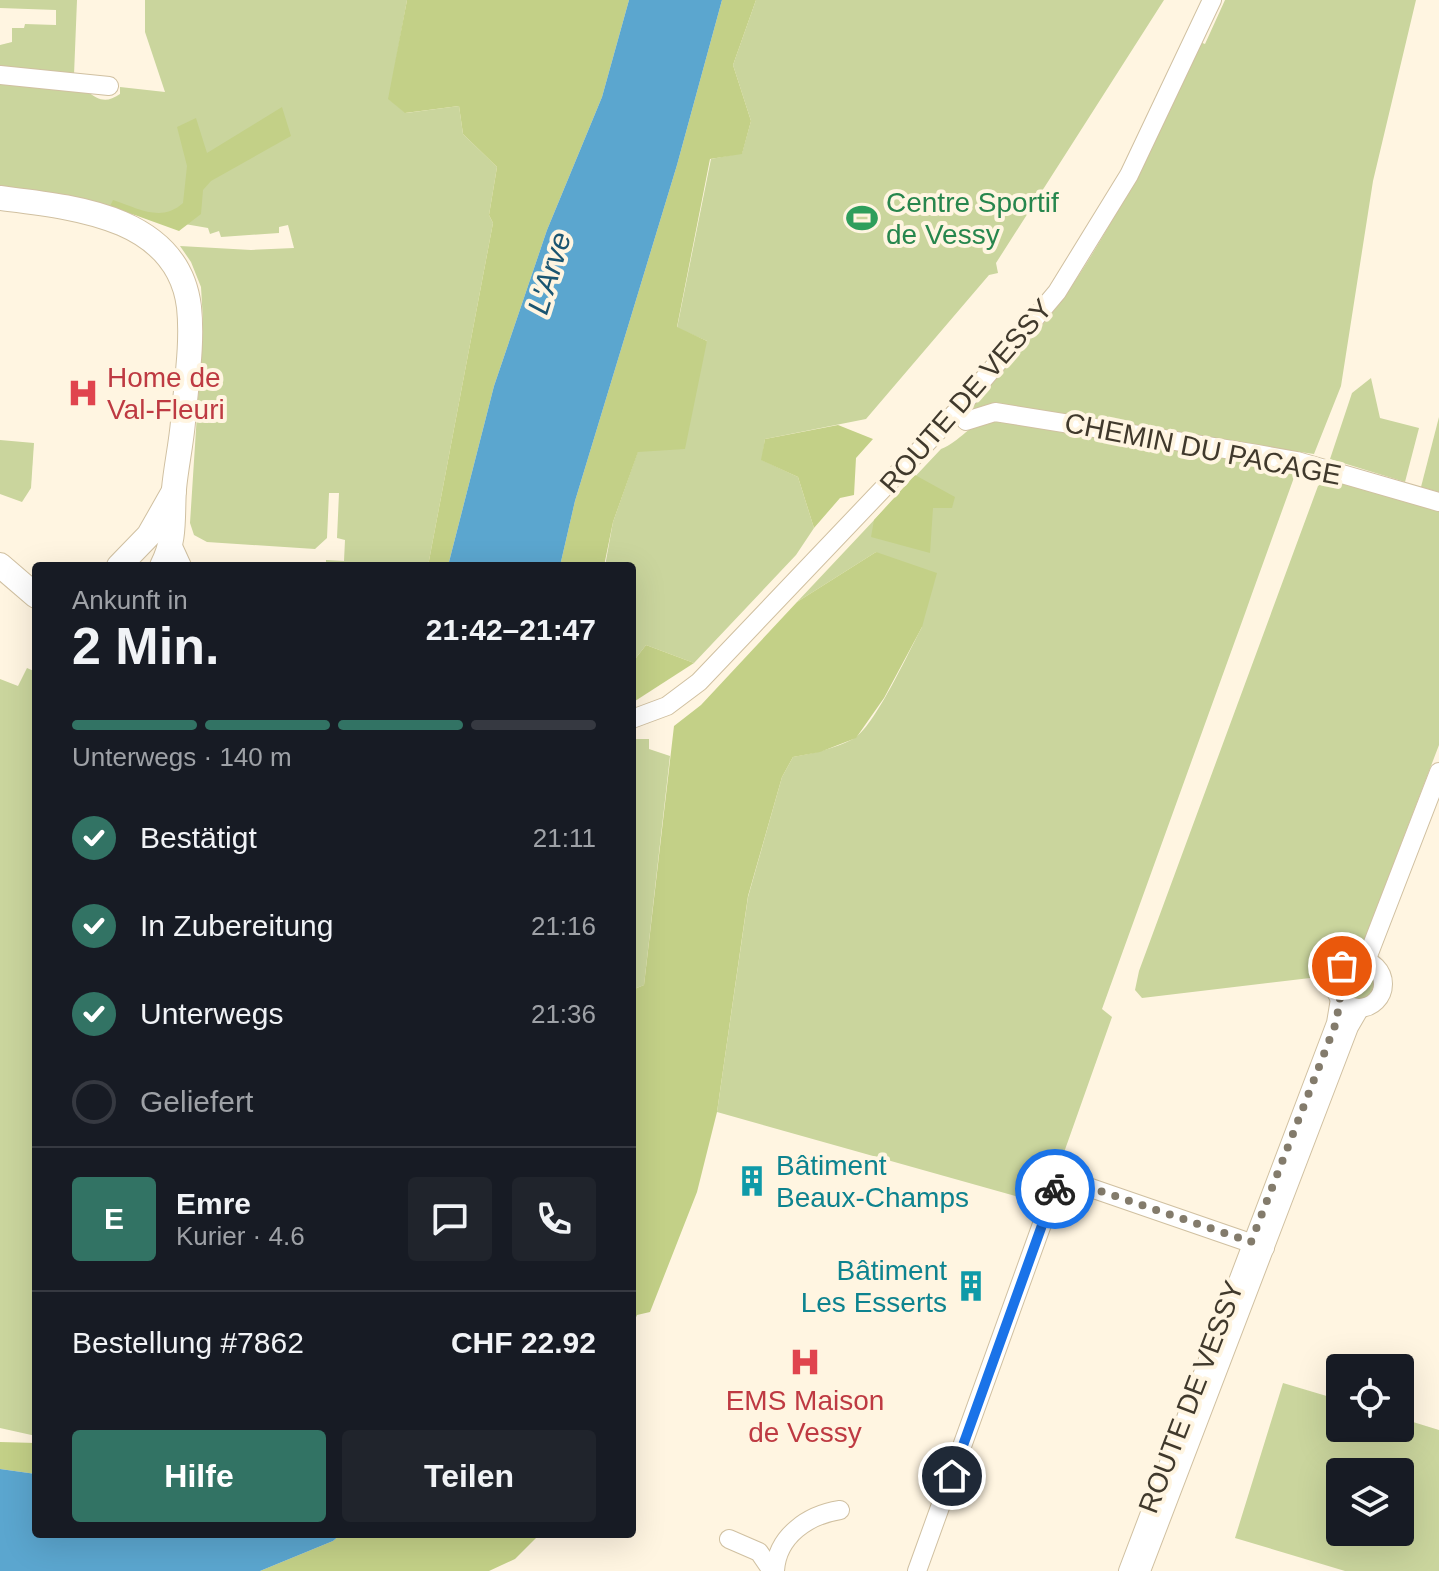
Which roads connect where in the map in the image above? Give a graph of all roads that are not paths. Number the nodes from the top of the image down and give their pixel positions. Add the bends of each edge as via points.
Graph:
1 (1212, 0) edge
2 (0, 75) edge
3 (109, 86) dead end
4 (0, 198) edge
5 (966, 421) dead end
6 (174, 491) junction
7 (1439, 502) edge
8 (171, 542) junction
9 (123, 562) edge
10 (164, 562) edge
11 (180, 562) edge
12 (0, 564) edge
13 (32, 573) edge
14 (32, 592) edge
15 (636, 718) edge
16 (1439, 772) edge
17 (1366, 961) junction
18 (1340, 999) junction
19 (1360, 1008) junction
20 (1258, 1245) junction
21 (840, 1510) dead end
22 (729, 1539) dead end
23 (786, 1539) junction
24 (750, 1546) junction
25 (774, 1571) edge
26 (917, 1571) edge
27 (1128, 1571) edge
28 (1141, 1571) edge

1 - 15 street, ROUTE DE VESSY via 1129,175 1074,268 1033,322 925,446 699,682 667,706
2 - 3 street
4 - 6 main road via 126,225 156,242 178,269 190,320
5 - 7 street, CHEMIN DU PACAGE via 995,412 1317,466
6 - 8 main road
6 - 9 main road via 149,535
8 - 10 main road
8 - 11 street
12 - 13 main road
12 - 14 main road
16 - 17 street
17 - 18 street via 1347,962 1338,971 1334,983
17 - 19 street via 1380,971 1382,990 1376,1002
18 - 19 street
18 - 20 street, ROUTE DE VESSY
19 - 20 street, ROUTE DE VESSY
20 - 26 street via 1059,1177
20 - 27 street, ROUTE DE VESSY
20 - 28 street, ROUTE DE VESSY
21 - 23 street via 807,1521
22 - 24 street
23 - 24 street via 769,1547
23 - 25 street
24 - 25 street

